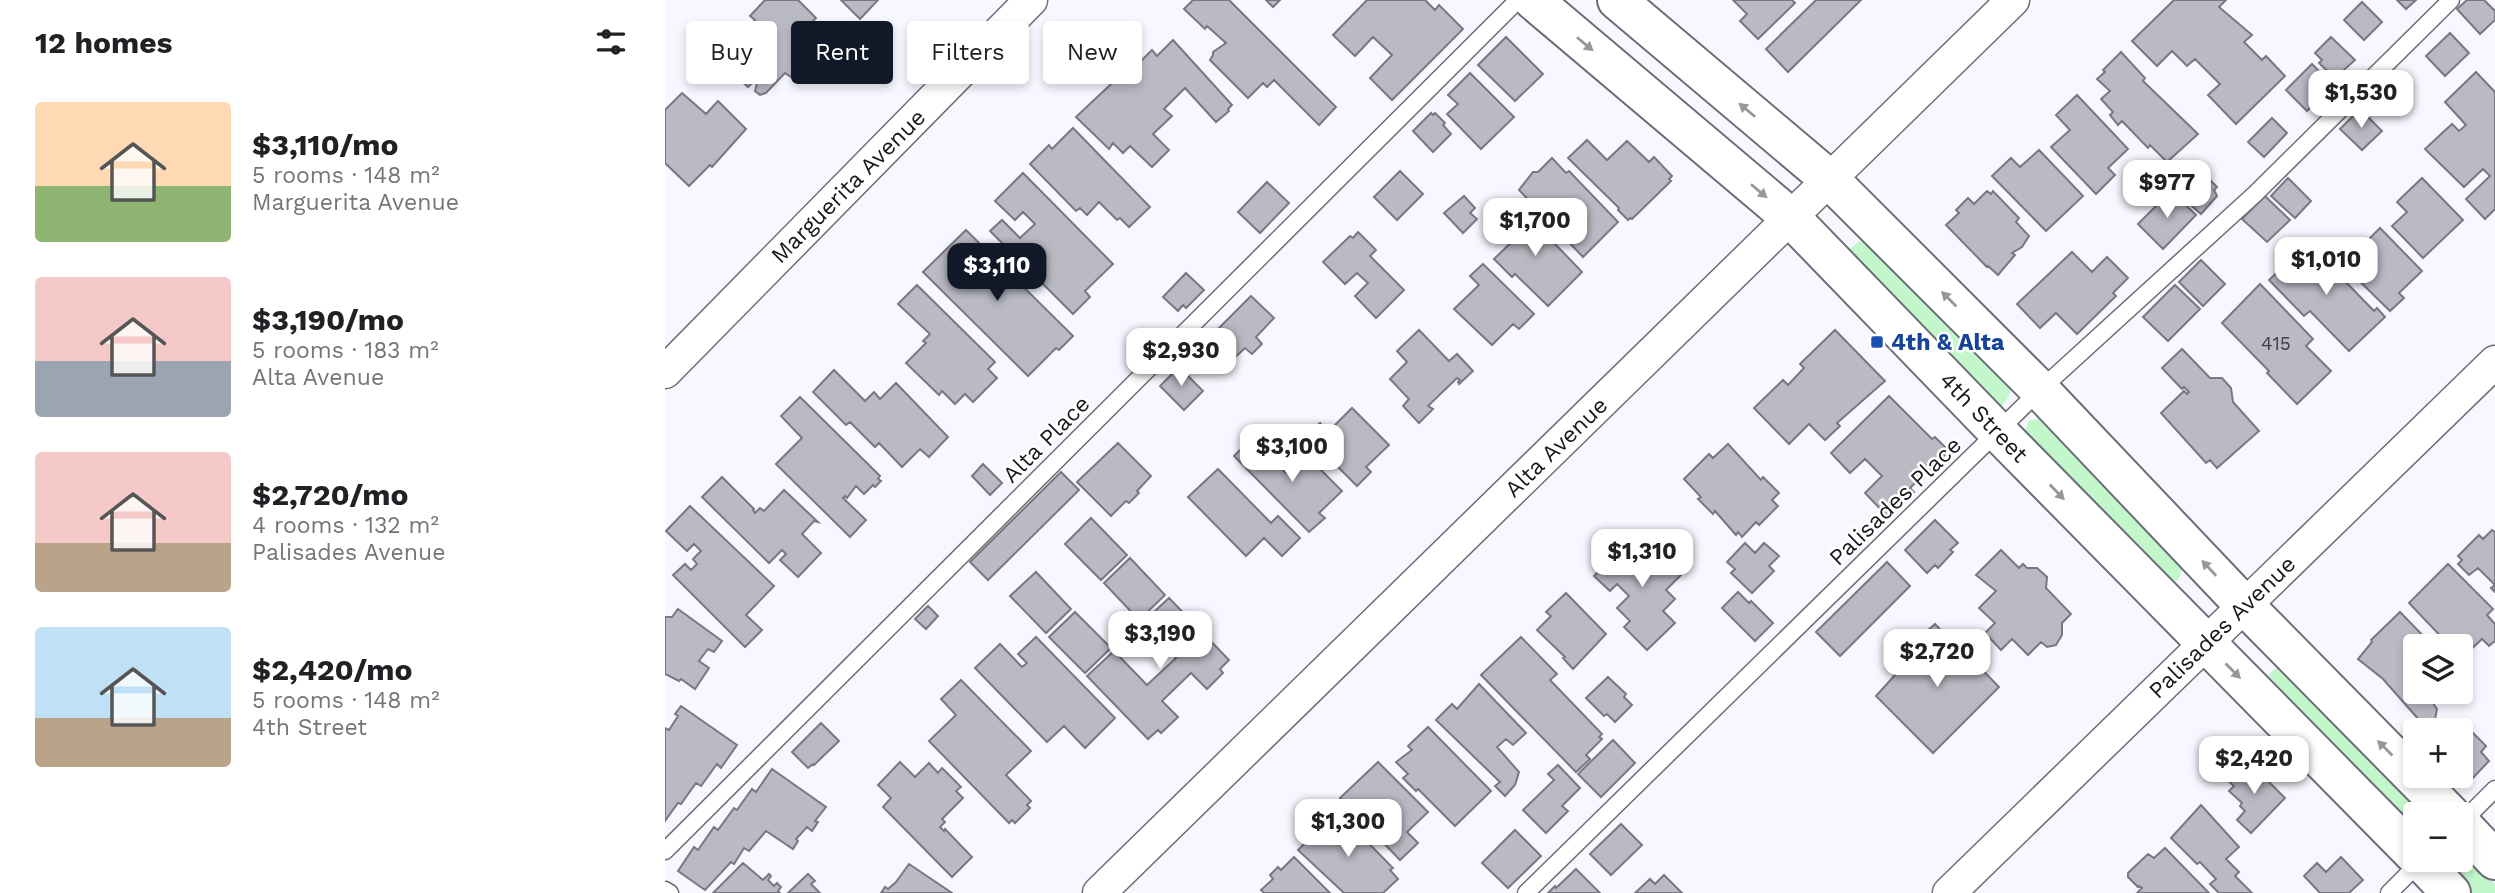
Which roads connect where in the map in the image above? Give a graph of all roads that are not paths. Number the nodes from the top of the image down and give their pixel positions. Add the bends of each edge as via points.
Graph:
1 (1031, 0) edge
2 (1518, 0) edge
3 (1533, 0) edge
4 (1617, 0) edge
5 (2013, 0) edge
6 (2451, 0) edge
7 (1829, 179) junction
8 (1791, 218) junction
9 (2495, 362) edge
10 (665, 372) edge
11 (2041, 390) junction
12 (1998, 432) junction
13 (2244, 605) junction
14 (2205, 643) junction
15 (2495, 789) edge
16 (2439, 802) edge
17 (2473, 811) edge
18 (2473, 836) edge
19 (2403, 842) edge
20 (665, 850) edge
21 (2495, 860) edge
22 (2408, 872) edge
23 (2432, 872) edge
24 (665, 890) edge
25 (670, 893) edge
26 (1099, 893) edge
27 (1526, 893) edge
28 (1949, 893) edge
29 (2389, 893) edge
30 (2451, 893) edge

1 - 10 street, Marguerita Avenue
2 - 20 lane, Alta Place
3 -> 8 street, 4th Street
7 -> 4 street
5 - 7 street, Alta Avenue
6 - 11 lane, Palisades Place via 2255,194
7 - 8 street, Alta Avenue
11 -> 7 street
8 - 12 street, 4th Street
8 - 26 street, Alta Avenue
9 - 13 street, Palisades Avenue
11 - 12 lane, Palisades Place
13 -> 11 street
12 -> 14 street, 4th Street
12 - 27 lane, Palisades Place
13 - 14 street, Palisades Avenue
16 -> 13 street
14 -> 19 street, 4th Street
14 - 28 street, Palisades Avenue
15 - 17 lane
18 - 21 street
22 - 29 lane
23 - 30 street, 4th Street
24 - 25 lane

